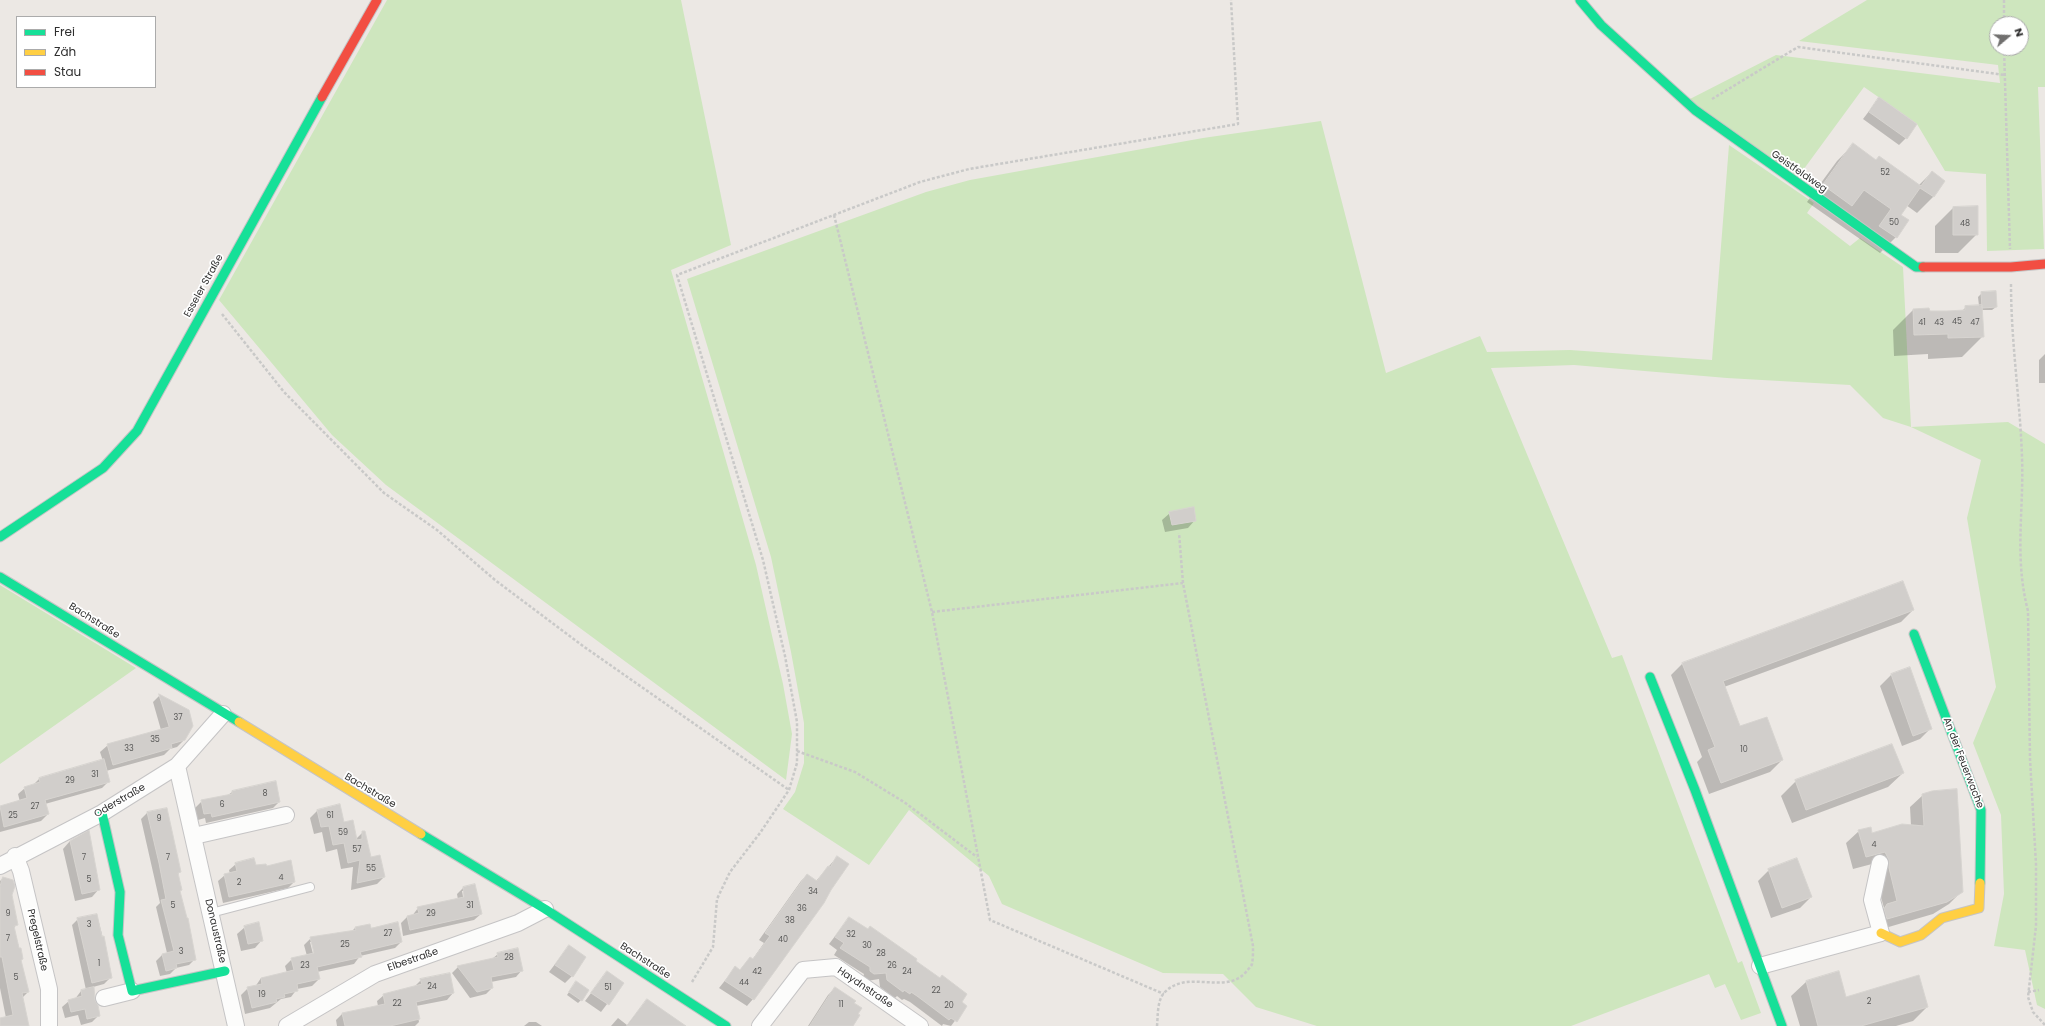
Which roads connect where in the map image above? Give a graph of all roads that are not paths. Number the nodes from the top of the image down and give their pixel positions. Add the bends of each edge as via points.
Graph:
1 (377, 0) edge
2 (1580, 0) edge
3 (2045, 264) edge
4 (0, 537) edge
5 (0, 577) edge
6 (1914, 634) dead end
7 (1650, 677) dead end
8 (223, 714) junction
9 (177, 766) junction
10 (102, 812) junction
11 (286, 815) dead end
12 (194, 836) junction
13 (15, 856) junction
14 (1880, 863) dead end
15 (0, 866) edge
16 (310, 887) dead end
17 (545, 910) junction
18 (211, 913) junction
19 (1881, 932) junction
20 (1760, 966) junction
21 (225, 972) junction
22 (132, 991) junction
23 (104, 998) dead end
24 (49, 1026) edge
25 (236, 1026) edge
26 (287, 1026) edge
27 (726, 1026) edge
28 (760, 1026) edge
29 (920, 1026) edge
30 (1782, 1026) edge

1 - 4 street, Esseler Straße via 137,432 103,468
2 - 3 street, Geistfeldweg via 1601,25 1694,110 1916,267 2011,267
5 - 8 street, Bachstraße
6 - 19 street, An der Feuerwache via 1982,810 1979,908 1942,918 1921,936 1900,942
7 - 20 street
8 - 9 street, Oderstraße
8 - 17 street, Bachstraße
9 - 10 street, Oderstraße
9 - 12 street, Donaustraße
10 - 13 street, Oderstraße
10 - 22 street via 120,892 118,935
11 - 12 street
12 - 18 street, Donaustraße
13 - 15 street, Oderstraße
13 - 24 street, Pregelstraße via 21,871 48,989
14 - 19 street via 1872,900
16 - 18 lane
17 - 26 street, Elbestraße via 518,923 375,974
17 - 27 street, Bachstraße
18 - 21 street, Donaustraße
19 - 20 street
20 - 30 street
21 - 22 street
21 - 25 street, Donaustraße
22 - 23 street
28 - 29 street, Haydnstraße via 802,970 836,967

